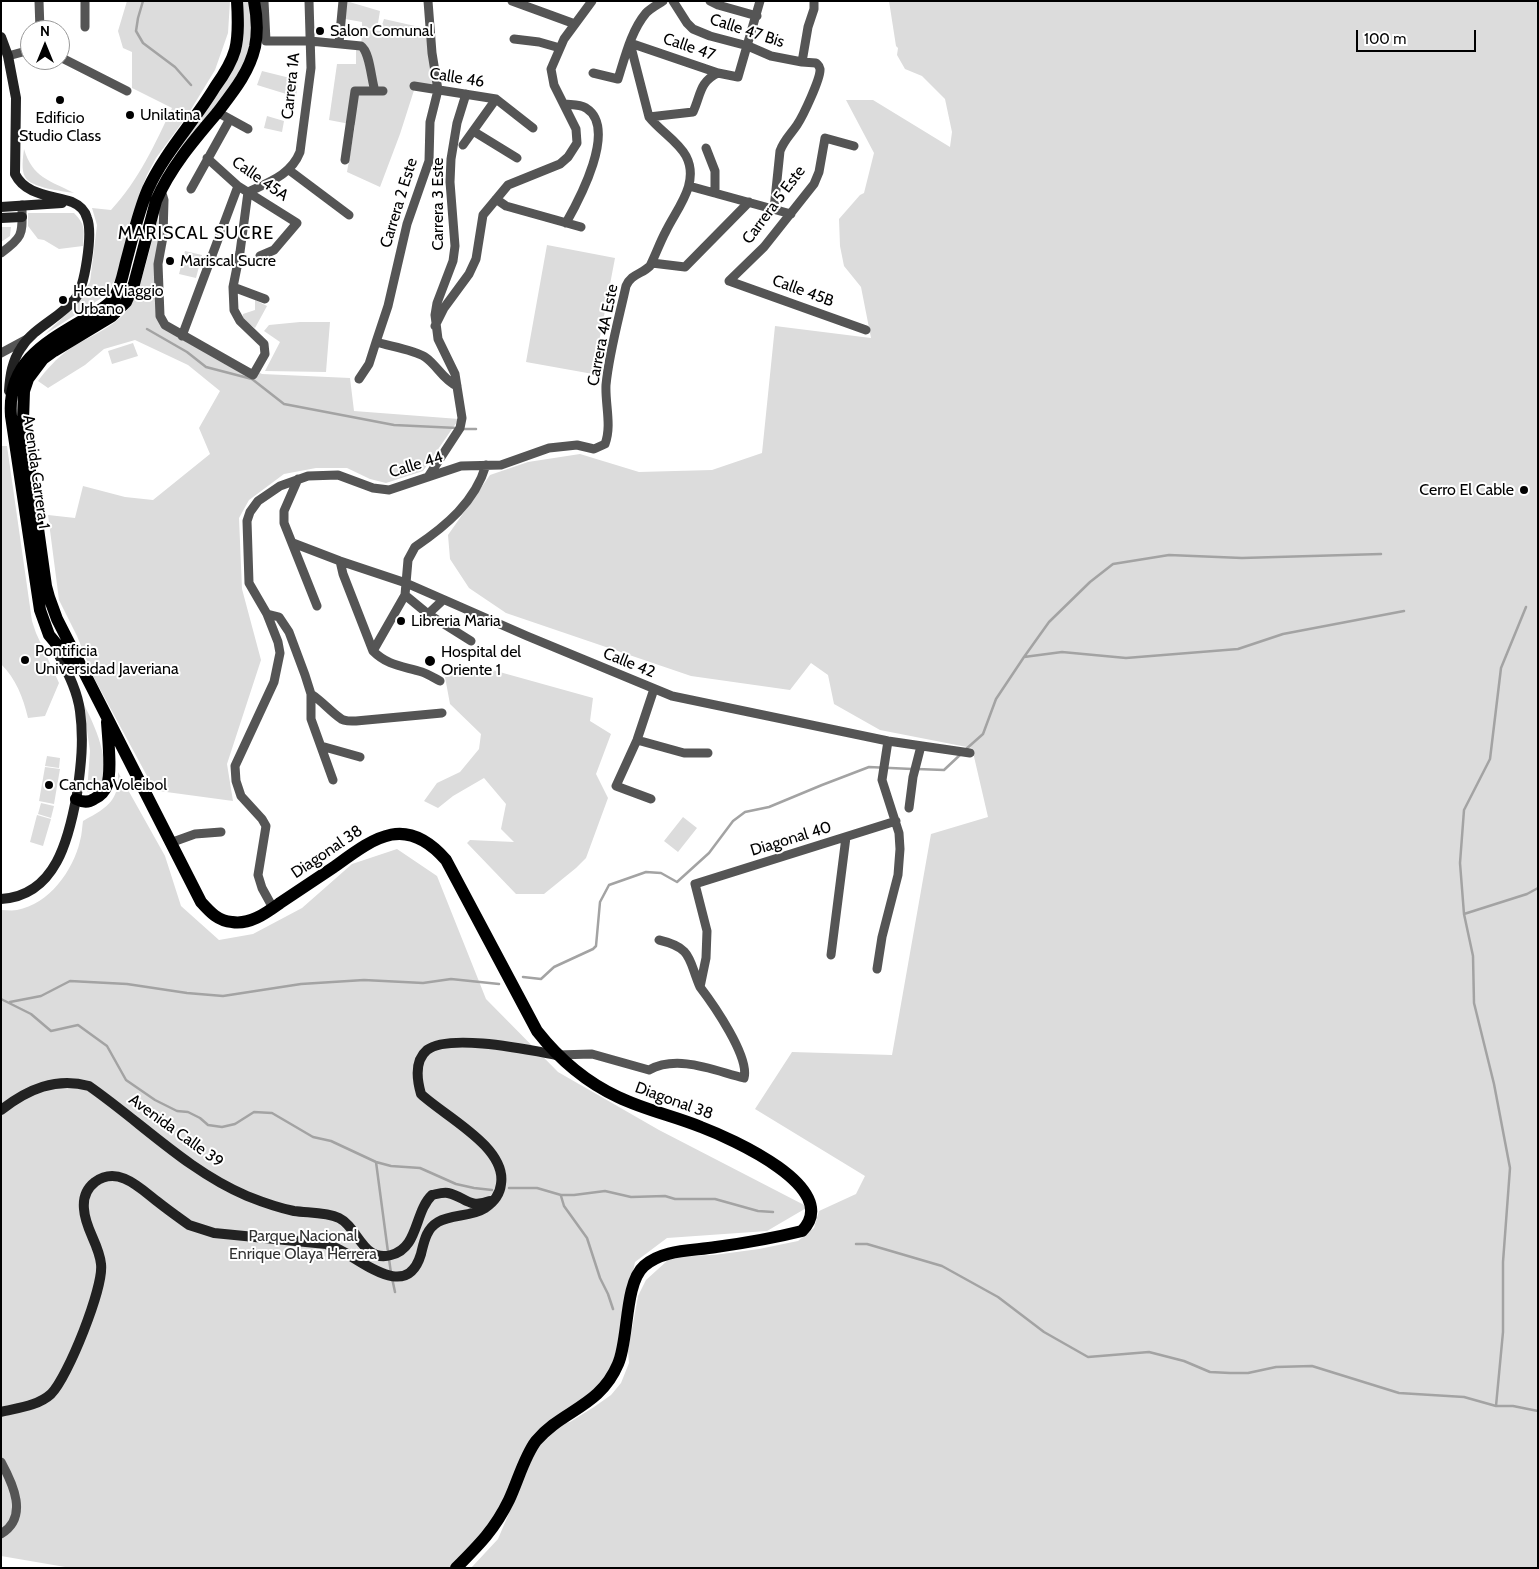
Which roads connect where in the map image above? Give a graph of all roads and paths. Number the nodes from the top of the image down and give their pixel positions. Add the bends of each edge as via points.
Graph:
1 (39, 1) edge
2 (85, 1) edge
3 (237, 1) edge
4 (254, 1) edge
5 (264, 1) edge
6 (309, 1) edge
7 (343, 1) edge
8 (512, 1) edge
9 (592, 1) edge
10 (663, 1) edge
11 (673, 1) edge
12 (760, 1) edge
13 (814, 1) edge
14 (427, 2) edge
15 (716, 3) edge
16 (757, 16) junction
17 (40, 20) edge
18 (575, 24) junction
19 (86, 27) dead end
20 (1, 37) edge
21 (514, 39) dead end
22 (310, 41) junction
23 (339, 43) junction
24 (630, 43) junction
25 (748, 46) junction
26 (560, 48) junction
27 (20, 52) edge
28 (4, 56) edge
29 (70, 62) edge
30 (802, 62) junction
31 (820, 72) joint
32 (592, 73) dead end
33 (718, 73) junction
34 (414, 86) dead end
35 (438, 90) junction
36 (127, 91) dead end
37 (466, 94) junction
38 (496, 99) junction
39 (564, 104) junction
40 (217, 112) junction
41 (649, 117) junction
42 (230, 119) junction
43 (533, 128) dead end
44 (248, 129) dead end
45 (473, 131) junction
46 (463, 145) dead end
47 (854, 146) dead end
48 (706, 148) dead end
49 (207, 158) junction
50 (517, 158) dead end
51 (345, 160) dead end
52 (289, 170) junction
53 (238, 186) junction
54 (689, 186) junction
55 (191, 189) dead end
56 (161, 190) junction
57 (248, 192) junction
58 (715, 193) junction
59 (496, 199) junction
60 (749, 202) junction
61 (22, 205) junction
62 (78, 205) junction
63 (1, 207) edge
64 (774, 209) junction
65 (791, 214) junction
66 (349, 215) dead end
67 (22, 217) junction
68 (1, 218) edge
69 (566, 223) junction
70 (581, 226) dead end
71 (1, 253) edge
72 (260, 256) dead end
73 (652, 264) junction
74 (729, 281) joint
75 (233, 288) junction
76 (265, 299) dead end
77 (435, 326) junction
78 (866, 330) dead end
79 (182, 336) junction
80 (29, 337) junction
81 (376, 342) junction
82 (1, 353) edge
83 (358, 379) dead end
84 (457, 386) junction
85 (10, 404) junction
86 (604, 444) joint
87 (486, 465) junction
88 (428, 477) junction
89 (298, 479) junction
90 (293, 543) junction
91 (340, 561) junction
92 (406, 582) junction
93 (405, 595) junction
94 (443, 600) junction
95 (317, 606) dead end
96 (267, 614) junction
97 (428, 614) junction
98 (49, 635) junction
99 (472, 641) dead end
100 (373, 651) junction
101 (440, 681) dead end
102 (88, 682) junction
103 (654, 689) junction
104 (311, 694) junction
105 (442, 713) dead end
106 (107, 719) junction
107 (637, 740) junction
108 (888, 741) junction
109 (321, 746) junction
110 (921, 746) junction
111 (708, 753) dead end
112 (970, 753) dead end
113 (360, 757) dead end
114 (333, 780) dead end
115 (76, 799) junction
116 (651, 799) dead end
117 (909, 808) dead end
118 (896, 821) junction
119 (221, 832) dead end
120 (846, 837) junction
121 (170, 843) junction
122 (1, 899) edge
123 (273, 908) junction
124 (659, 940) dead end
125 (831, 955) dead end
126 (878, 969) dead end
127 (700, 987) junction
128 (557, 1054) junction
129 (1, 1110) edge
130 (495, 1199) junction
131 (1, 1412) edge
132 (1, 1462) edge
133 (1, 1534) edge
134 (456, 1568) edge

1 - 17 street
2 - 19 street
3 - 85 main road, Avenida Carrera 1 via 238,32 231,60 153,179 114,298 32,354 17,377
4 - 40 main road, Avenida Carrera 1 via 257,33 252,58 238,85
5 - 22 street via 266,41
6 - 22 street, Carrera 1A
7 - 23 street
8 - 18 street
9 - 18 street
10 - 24 street via 647,12
11 - 25 street, Calle 47 Bis via 693,28
12 - 16 street
13 - 30 street
14 - 35 street, Carrera 2 Este
15 - 16 street
16 - 25 street
18 - 26 street
20 - 28 street
21 - 26 street
22 - 23 street
22 - 52 street, Carrera 1A via 311,68 300,152
23 - 51 street via 364,48 379,91 355,91
24 - 32 street via 618,79
24 - 33 street, Calle 47
24 - 41 street
25 - 30 street, Calle 47 Bis via 771,56
25 - 33 street, Calle 47 via 738,77
26 - 39 street via 551,74
27 - 28 street
28 - 62 street via 17,110 15,174 30,190
29 - 36 street
30 - 31 street, Calle 47 Bis via 816,63
31 - 64 street, Carrera 5 Este via 797,125 783,142
33 - 41 street via 705,81 694,112
34 - 35 street, Calle 46
35 - 37 street, Calle 46
35 - 81 street, Carrera 2 Este via 430,122 429,161 406,224 388,306
37 - 38 street, Calle 46
37 - 77 street, Carrera 3 Este via 451,159 453,261 437,303
38 - 43 street
38 - 45 street
39 - 59 street via 576,129 577,143 573,151 560,164 508,185
39 - 69 street via 580,105 593,114 599,139 590,173
40 - 42 street
40 - 56 main road, Avenida Carrera 1 via 185,152
41 - 54 street via 685,154
42 - 44 street
42 - 49 street
45 - 46 street
45 - 50 street
47 - 65 street, Carrera 5 Este via 826,138 814,184
48 - 58 street via 715,171
49 - 53 street, Calle 45A
49 - 55 street
52 - 57 street
52 - 66 street
53 - 57 street, Calle 45A
53 - 79 street
54 - 58 street
54 - 73 street
56 - 79 street via 164,200 163,238 158,264 160,316 165,326
56 - 102 main road, Avenida Carrera 1 via 126,302 112,316 43,359 28,379 24,391 23,420 48,597
57 - 72 street, Calle 45A via 297,222 274,250
57 - 75 street
58 - 60 street
59 - 69 street via 506,206
59 - 77 street via 483,215 480,245 469,274
60 - 64 street
60 - 73 street via 686,268
61 - 62 street via 67,202
61 - 63 street
61 - 67 street
62 - 80 street via 87,216 89,226 83,284 69,306
64 - 65 street
65 - 74 street, Carrera 5 Este
67 - 68 street
67 - 71 street via 22,232 18,239
69 - 70 street
73 - 86 street, Carrera 4A Este via 631,278 626,286 608,374
74 - 78 street, Calle 45B
75 - 76 street
75 - 79 street via 234,310 240,321 264,344 265,354 253,375
77 - 84 street, Carrera 3 Este
80 - 82 street
80 - 85 street via 19,349 12,367
81 - 83 street, Carrera 2 Este via 369,364
81 - 84 street via 423,356
84 - 88 street, Carrera 3 Este via 462,418 460,428
85 - 98 main road, Avenida Carrera 1 via 37,595
86 - 87 street, Calle 44 via 594,449 577,445 549,448 501,465
87 - 88 street, Calle 44 via 461,466
87 - 92 street via 480,482 463,506 440,530 412,550
88 - 89 street, Calle 44 via 379,490 338,475 322,474
89 - 90 street via 284,516
89 - 96 street, Calle 44 via 258,500 247,521 249,583
90 - 91 street, Calle 42
90 - 95 street
91 - 92 street, Calle 42
91 - 100 street
92 - 93 street
92 - 94 street, Calle 42
93 - 97 street
93 - 100 street
94 - 97 street
94 - 103 street, Calle 42
96 - 104 street via 279,617 289,632
96 - 123 street, Calle 44 via 278,642 279,660 274,682 236,766 235,776 241,796 266,826 258,875
97 - 99 street
98 - 102 main road, Avenida Carrera 1
98 - 115 street via 80,710 83,756
100 - 101 street via 381,660 423,672
102 - 106 main road, Avenida Carrera 1
103 - 107 street
103 - 108 street, Calle 42 via 684,700
104 - 105 street via 345,721
104 - 109 street via 311,719
106 - 115 main road via 107,786 90,802
106 - 121 main road, Avenida Carrera 1
107 - 111 street via 684,753
107 - 116 street via 616,786
108 - 110 street, Calle 42
108 - 118 street via 882,780
109 - 113 street
109 - 114 street
110 - 112 street, Calle 42
110 - 117 street
115 - 122 street via 68,838 62,854 48,874 26,893
118 - 120 street, Diagonal 40
118 - 126 street via 900,849 898,875 882,937
119 - 121 street via 195,834
120 - 125 street
120 - 127 street, Diagonal 40 via 695,884 707,931
121 - 123 main road, Avenida Carrera 1 via 201,902 221,920 243,922
123 - 128 main road, Diagonal 38 via 368,842 393,834 424,841 446,860 533,1025
124 - 127 street via 675,944 689,956
127 - 128 street via 741,1053 744,1078 712,1067 659,1065 650,1070 592,1054
128 - 130 street via 454,1043 434,1047 421,1057 417,1071 422,1094 487,1148 499,1164 502,1178 500,1192
128 - 134 main road, Diagonal 38 via 593,1084 618,1098 701,1127 759,1154 796,1181 808,1195 811,1214 802,1231 714,1248 686,1250 660,1257 643,1267 633,1285 619,1364 601,1392 536,1442 494,1527
129 - 130 street, Avenida Calle 39 via 40,1086 66,1082 89,1086 194,1166 226,1186 281,1208 339,1218 361,1244 378,1255 389,1256 404,1248 415,1230 423,1206 432,1195 448,1193 473,1204
130 - 131 street via 481,1210 443,1219 433,1225 427,1233 416,1267 405,1275 393,1277 326,1244 204,1230 189,1225 135,1183 115,1176 100,1180 86,1193 84,1208 98,1250 100,1283 65,1374 50,1395
132 - 133 street via 17,1502 12,1526

